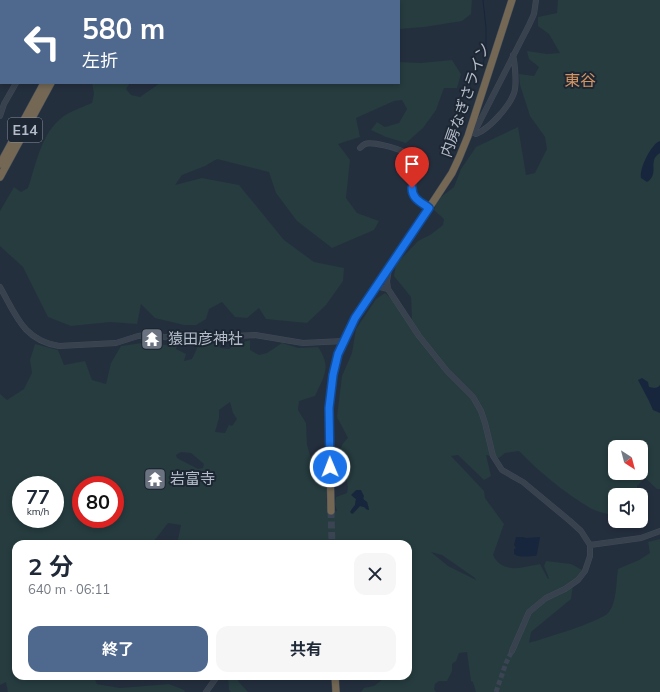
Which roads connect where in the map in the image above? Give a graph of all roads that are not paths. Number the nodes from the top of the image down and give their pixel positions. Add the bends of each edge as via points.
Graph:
1 (512, 0) edge
2 (536, 0) edge
3 (513, 55) junction
4 (15, 84) edge
5 (43, 84) edge
6 (50, 84) edge
7 (0, 116) edge
8 (471, 134) junction
9 (360, 148) dead end
10 (0, 164) edge
11 (0, 177) edge
12 (429, 208) junction
13 (390, 266) junction
14 (376, 286) junction
15 (0, 287) edge
16 (388, 289) junction
17 (344, 341) junction
18 (331, 511) tunnel mouth
19 (660, 531) edge
20 (590, 545) junction
21 (512, 651) tunnel mouth
22 (215, 680) edge
23 (335, 680) edge
24 (206, 692) edge
25 (336, 692) edge

1 - 8 highway, 内房なぎさライン
2 - 3 street via 534,14
3 - 8 street
3 - 8 street via 514,94 499,116 481,132
4 - 7 street
5 - 10 highway, E14
6 - 11 highway, E14
8 - 12 highway, 内房なぎさライン via 452,172
9 - 12 street via 366,144 376,144 409,155 418,169 412,193
12 - 13 highway, 内房なぎさライン
13 - 14 highway, 内房なぎさライン
13 - 16 street
14 - 16 street
14 - 17 highway, 内房なぎさライン via 355,318
15 - 17 street via 28,332 50,345 116,343 147,335 182,339 255,335 303,343
16 - 20 street via 419,336 447,371 473,397 481,410 493,456 502,470 523,482 570,521 581,531
17 - 18 highway, 内房なぎさライン via 333,375 329,408
19 - 20 street via 641,538
20 - 21 street via 590,556 585,571 578,580 546,598 528,612
22 - 24 street
23 - 25 highway

